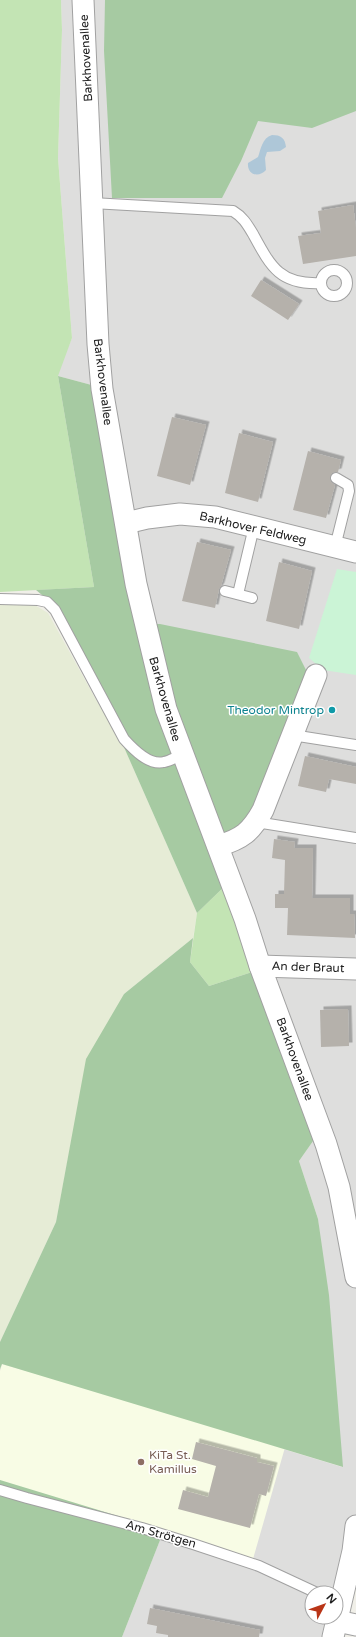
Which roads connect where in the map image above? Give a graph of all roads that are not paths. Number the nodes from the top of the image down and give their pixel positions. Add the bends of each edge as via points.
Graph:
1 (83, 0) edge
2 (92, 203) junction
3 (351, 282) edge
4 (321, 283) junction
5 (336, 478) dead end
6 (126, 523) junction
7 (254, 527) junction
8 (335, 547) junction
9 (356, 552) edge
10 (225, 591) dead end
11 (238, 594) junction
12 (0, 598) edge
13 (252, 598) dead end
14 (316, 675) dead end
15 (292, 735) junction
16 (356, 746) edge
17 (182, 755) junction
18 (256, 822) junction
19 (356, 838) edge
20 (218, 846) junction
21 (260, 966) junction
22 (356, 968) edge
23 (356, 1277) edge
24 (0, 1490) edge
25 (356, 1526) edge
26 (304, 1587) edge
27 (344, 1597) edge

1 - 2 street, Barkhovenallee
2 - 4 lane via 233,211 241,215 268,262 278,272 306,284
2 - 6 street, Barkhovenallee via 101,382
3 - 4 lane via 340,272 330,271 324,275
3 - 4 lane via 337,296 325,293
5 - 8 lane via 348,485 349,491
6 - 7 street, Barkhover Feldweg via 180,514 215,517
6 - 17 street, Barkhovenallee via 141,612 166,709
7 - 8 street, Barkhover Feldweg
7 - 11 lane
8 - 9 street, Barkhover Feldweg
10 - 11 lane
11 - 13 lane
12 - 17 lane, Barkhovenallee via 47,602 55,610 124,739 131,747 151,760 163,763
14 - 15 street
15 - 16 lane
15 - 18 street
17 - 20 street, Barkhovenallee
18 - 19 lane
18 - 20 street via 246,835 234,842
20 - 21 street, Barkhovenallee
21 - 22 street, An der Braut
21 - 23 street, Barkhovenallee via 326,1144 339,1187
24 - 26 lane, Am Strötgen via 193,1544 259,1566
25 - 27 street

